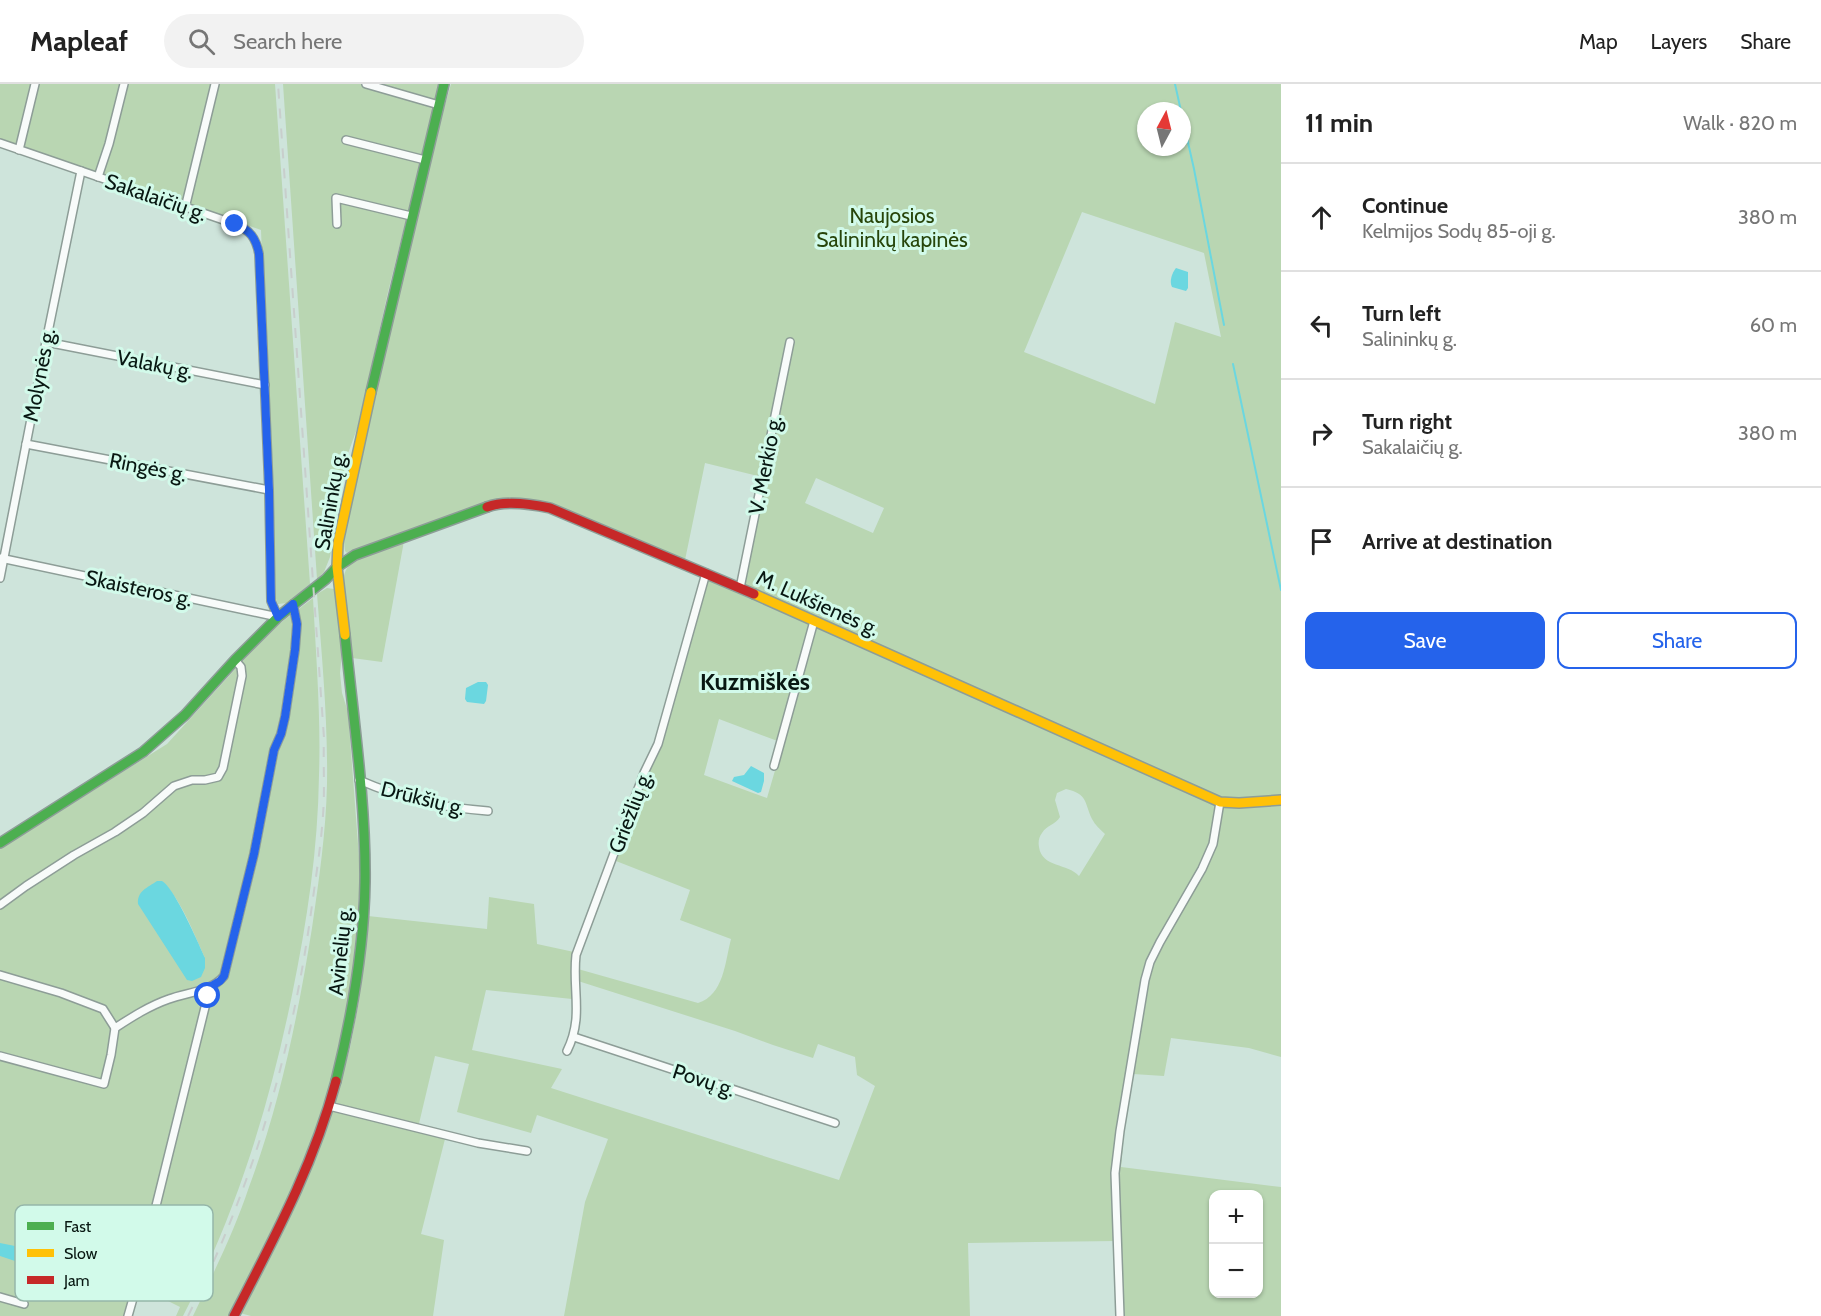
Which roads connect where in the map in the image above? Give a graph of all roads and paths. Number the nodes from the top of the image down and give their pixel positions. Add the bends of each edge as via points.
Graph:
1 (34, 84) edge
2 (124, 84) edge
3 (215, 84) edge
4 (366, 84) edge
5 (444, 84) edge
6 (439, 105) junction
7 (346, 140) dead end
8 (0, 143) edge
9 (19, 150) junction
10 (425, 160) junction
11 (81, 171) junction
12 (98, 177) junction
13 (185, 208) junction
14 (411, 216) junction
15 (337, 224) dead end
16 (46, 342) junction
17 (790, 342) dead end
18 (265, 385) junction
19 (26, 444) junction
20 (269, 490) junction
21 (2, 559) edge
22 (337, 567) junction
23 (706, 573) junction
24 (0, 578) edge
25 (741, 588) junction
26 (293, 604) junction
27 (278, 617) junction
28 (814, 621) junction
29 (235, 660) junction
30 (774, 766) dead end
31 (359, 780) junction
32 (1281, 800) edge
33 (1220, 802) junction
34 (488, 812) dead end
35 (0, 843) edge
36 (0, 905) edge
37 (0, 975) edge
38 (210, 987) junction
39 (115, 1028) junction
40 (574, 1037) junction
41 (567, 1051) dead end
42 (0, 1056) edge
43 (329, 1106) junction
44 (835, 1123) dead end
45 (527, 1152) dead end
46 (157, 1205) edge
47 (0, 1296) edge
48 (133, 1301) edge
49 (24, 1304) dead end
50 (128, 1316) edge
51 (234, 1316) edge
52 (1120, 1316) edge

1 - 9 street
2 - 12 street
3 - 13 street
4 - 6 street
5 - 6 main road, Salininkų g.
6 - 10 main road, Salininkų g.
7 - 10 street
8 - 9 street, Sakalaičių g.
9 - 11 street, Sakalaičių g.
10 - 14 main road, Salininkų g.
11 - 12 street, Sakalaičių g.
11 - 16 street, Molynės g.
12 - 13 street, Sakalaičių g.
13 - 18 street, Sakalaičių g. via 242,227 257,245
14 - 15 street via 336,198
14 - 22 main road, Salininkų g. via 345,507
16 - 18 street, Valakų g.
16 - 19 street, Molynės g.
17 - 25 street, V. Merkio g.
18 - 20 street, Sakalaičių g.
19 - 20 street, Ringės g.
19 - 21 street, Molynės g.
20 - 27 street, Sakalaičių g. via 271,601
21 - 24 street, Molynės g.
21 - 27 street, Skaisteros g.
22 - 23 main road, M. Lukšienės g. via 373,548 509,503 550,508
22 - 26 main road, Salininkų g.
22 - 31 main road, Avinėlių g.
23 - 25 main road, M. Lukšienės g.
23 - 40 street, Griežlių g. via 658,744 643,774 576,955
25 - 28 main road, M. Lukšienės g.
26 - 27 main road, Salininkų g.
26 - 38 street via 296,641 285,717 274,750 226,972
27 - 29 main road, Salininkų g.
28 - 30 street
28 - 33 main road, M. Lukšienės g.
29 - 35 main road, Salininkų g. via 185,715 143,752
29 - 36 street via 242,676 218,777 174,786 143,813
31 - 34 street, Drūkšių g. via 404,798
31 - 43 main road, Avinėlių g. via 365,884 358,975
32 - 33 main road, M. Lukšienės g.
33 - 52 street via 1213,844 1150,962 1145,980 1115,1173
37 - 39 street via 103,1009
38 - 39 street via 170,998
38 - 46 street
39 - 42 street via 104,1084
40 - 41 street, Griežlių g.
40 - 44 street, Povų g.
43 - 45 street
43 - 51 main road, Avinėlių g. via 297,1193
47 - 49 street
48 - 50 street

